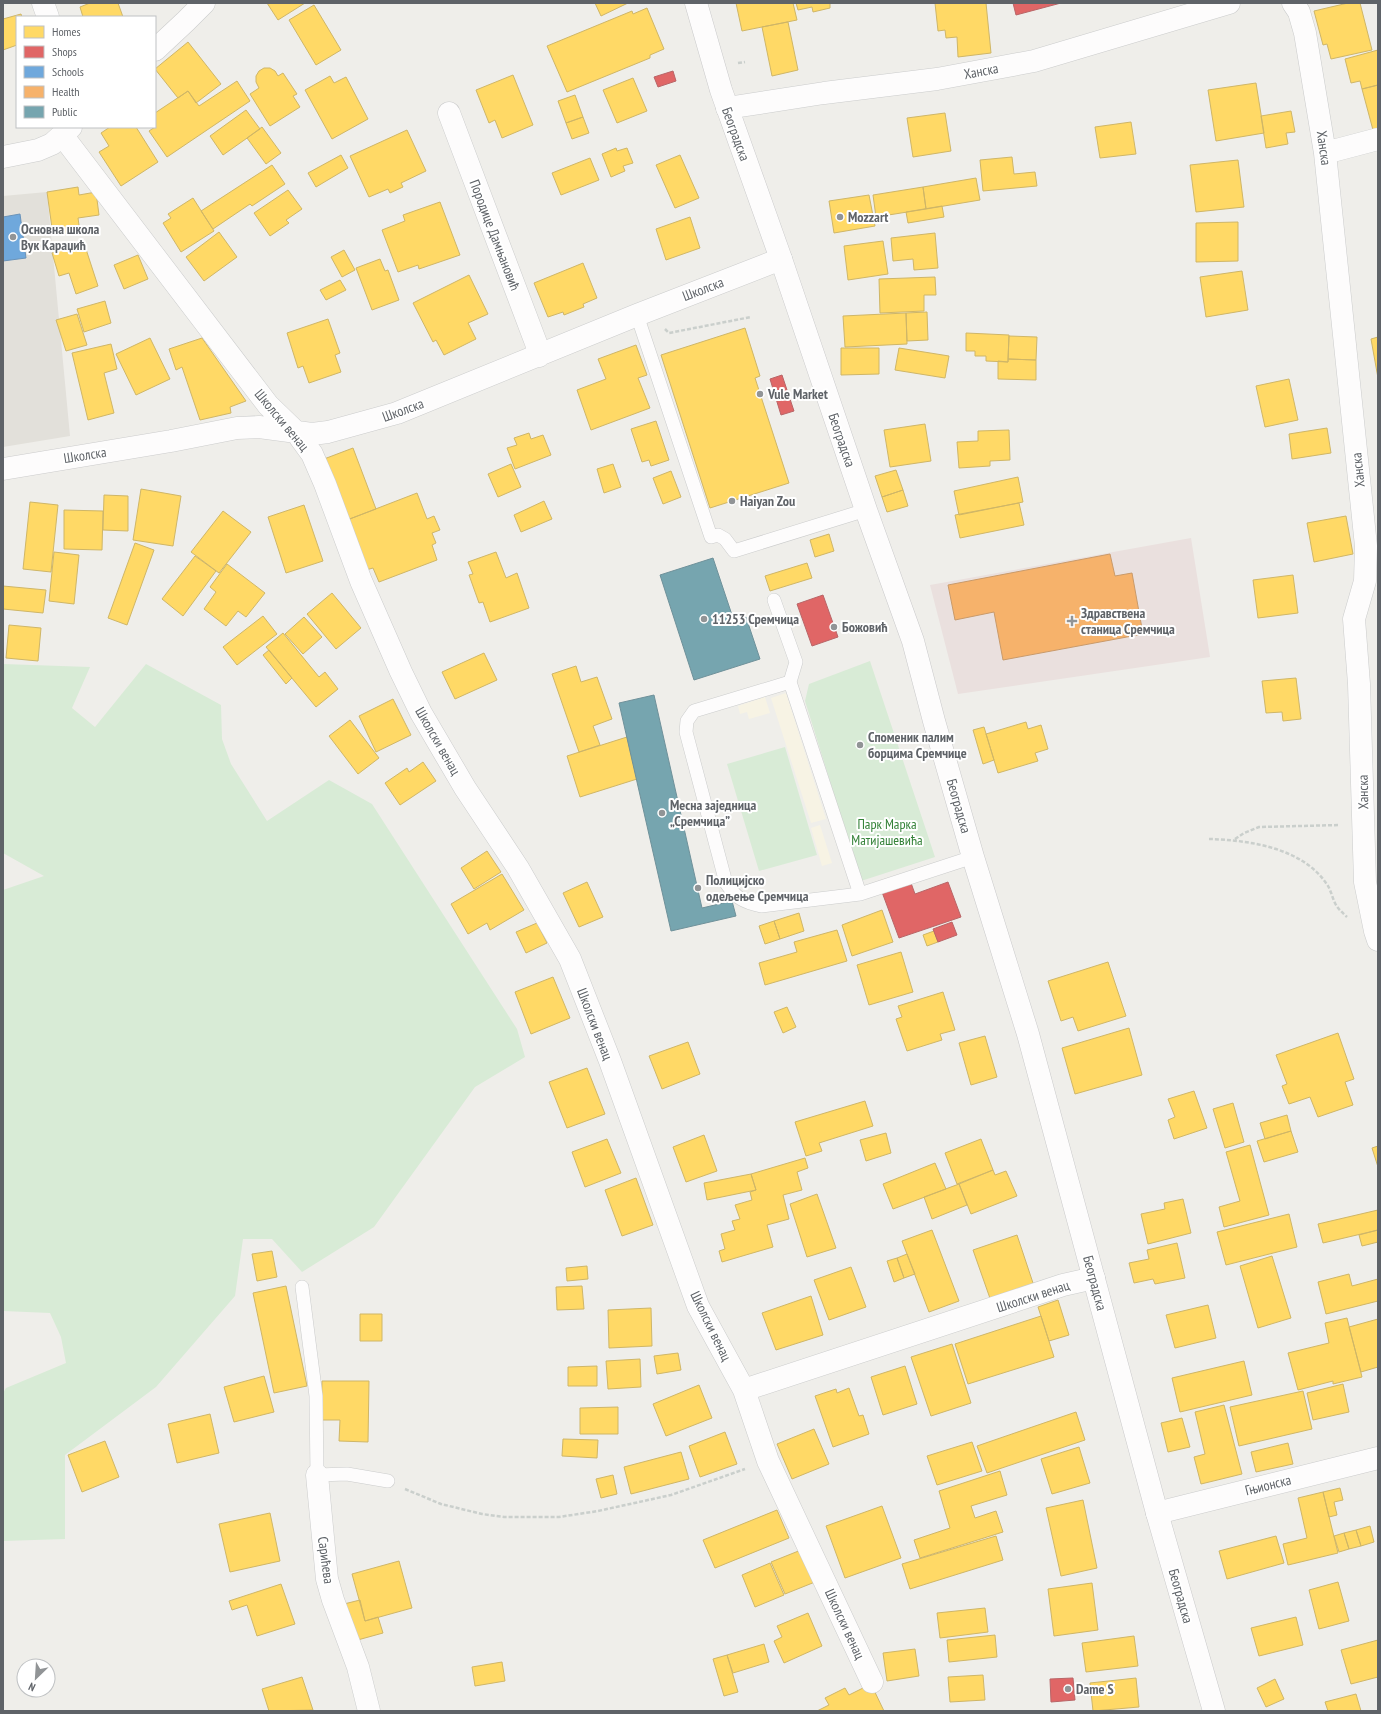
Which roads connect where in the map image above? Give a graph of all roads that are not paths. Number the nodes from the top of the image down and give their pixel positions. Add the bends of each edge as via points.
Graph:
1 (43, 3) edge
2 (204, 3) edge
3 (696, 3) edge
4 (1228, 3) edge
5 (1293, 3) edge
6 (48, 16) edge
7 (156, 49) edge
8 (727, 108) junction
9 (449, 113) dead end
10 (66, 131) edge
11 (1378, 139) edge
12 (1325, 153) junction
13 (3, 157) edge
14 (781, 258) junction
15 (637, 315) junction
16 (539, 356) junction
17 (296, 432) junction
18 (3, 469) edge
19 (866, 510) junction
20 (1371, 580) edge
21 (774, 600) dead end
22 (790, 682) junction
23 (1370, 788) edge
24 (973, 857) junction
25 (860, 894) junction
26 (1376, 936) edge
27 (1094, 1278) junction
28 (302, 1287) dead end
29 (744, 1390) junction
30 (1378, 1458) edge
31 (317, 1475) junction
32 (388, 1482) road end
33 (1157, 1513) junction
34 (872, 1682) dead end
35 (368, 1711) edge
36 (1214, 1711) edge

1 - 6 street
2 - 7 street
3 - 8 street, Београдска
4 - 8 street, Ханска via 1034,61 937,79
5 - 12 street, Ханска via 1299,12 1305,33
8 - 14 street, Београдска
9 - 16 street, Породице Дамњановић
10 - 13 street via 52,144 38,150
10 - 17 street, Школски венац via 268,404
11 - 12 street
12 - 20 street, Ханска
14 - 15 street, Школска
14 - 19 street, Београдска
15 - 16 street, Школска
15 - 19 lane via 711,537 718,535 725,539 734,551
16 - 17 street, Школска via 397,413 328,432
17 - 18 street, Школска via 259,427 237,428
17 - 29 street, Школски венац via 312,454 361,581 400,672 421,713 518,868 570,959 610,1061 698,1306
19 - 24 street, Београдска via 913,641
20 - 23 street, Ханска via 1354,619
21 - 22 lane via 796,662
22 - 25 lane
22 - 25 lane via 694,711 687,721 686,732 726,883 745,903 761,906
23 - 26 street, Ханска via 1363,818 1365,882
24 - 25 lane
24 - 27 street, Београдска via 1028,1034
27 - 29 street, Школски венац via 1063,1285
27 - 33 street, Београдска
28 - 31 lane via 316,1396
29 - 34 street, Школски венац via 768,1461
30 - 33 street, Гњионска
31 - 32 lane via 347,1474
31 - 35 street, Сарићева via 327,1580 358,1667
33 - 36 street, Београдска

